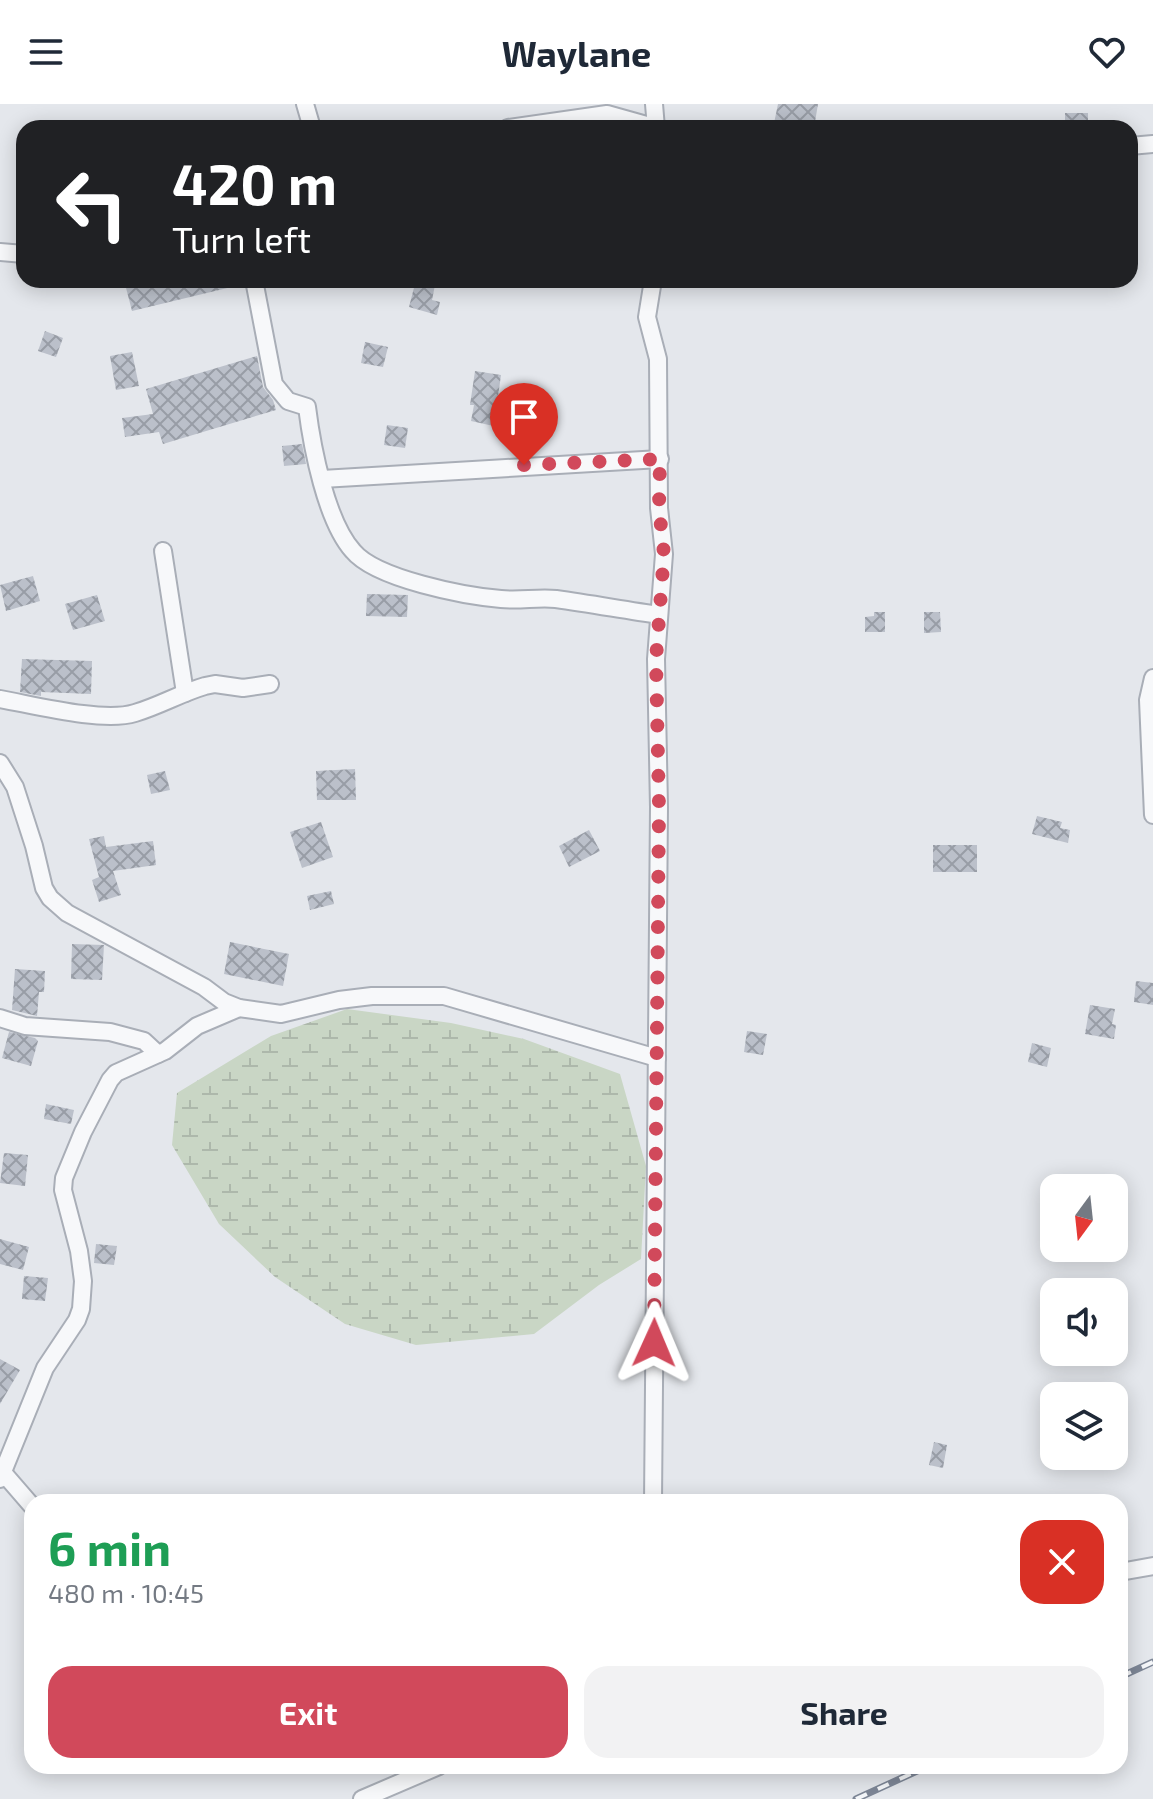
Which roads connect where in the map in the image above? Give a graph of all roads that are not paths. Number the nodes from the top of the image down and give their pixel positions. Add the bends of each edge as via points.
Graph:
1 (613, 109) edge
2 (552, 120) edge
3 (638, 120) edge
4 (256, 288) edge
5 (652, 288) edge
6 (660, 459) junction
7 (322, 479) junction
8 (163, 551) dead end
9 (659, 615) junction
10 (1153, 678) edge
11 (270, 684) dead end
12 (185, 693) junction
13 (0, 699) edge
14 (0, 763) edge
15 (1153, 815) edge
16 (239, 1008) junction
17 (0, 1018) edge
18 (158, 1054) junction
19 (657, 1058) junction
20 (2, 1474) edge
21 (653, 1494) edge
22 (24, 1497) edge
23 (1153, 1566) edge
24 (1128, 1571) edge
25 (405, 1774) edge
26 (362, 1799) edge

1 - 2 street
1 - 3 street
4 - 7 street via 274,384 288,401 307,407
5 - 6 street via 647,317 658,359
6 - 7 street
6 - 9 street via 664,554
7 - 9 street via 343,539 369,566 426,585 501,599 553,599
8 - 12 street
9 - 19 street
10 - 15 street via 1148,700
11 - 12 street via 215,684
12 - 13 street via 119,715
14 - 16 street via 15,787 50,898 67,913
16 - 18 street via 197,1026
16 - 19 street via 281,1014 372,996 444,996
17 - 18 street via 25,1026 110,1032 144,1041
18 - 20 street via 110,1080 67,1169 63,1190 79,1251 81,1309 45,1368
19 - 21 street
20 - 22 street
23 - 24 street
25 - 26 street

